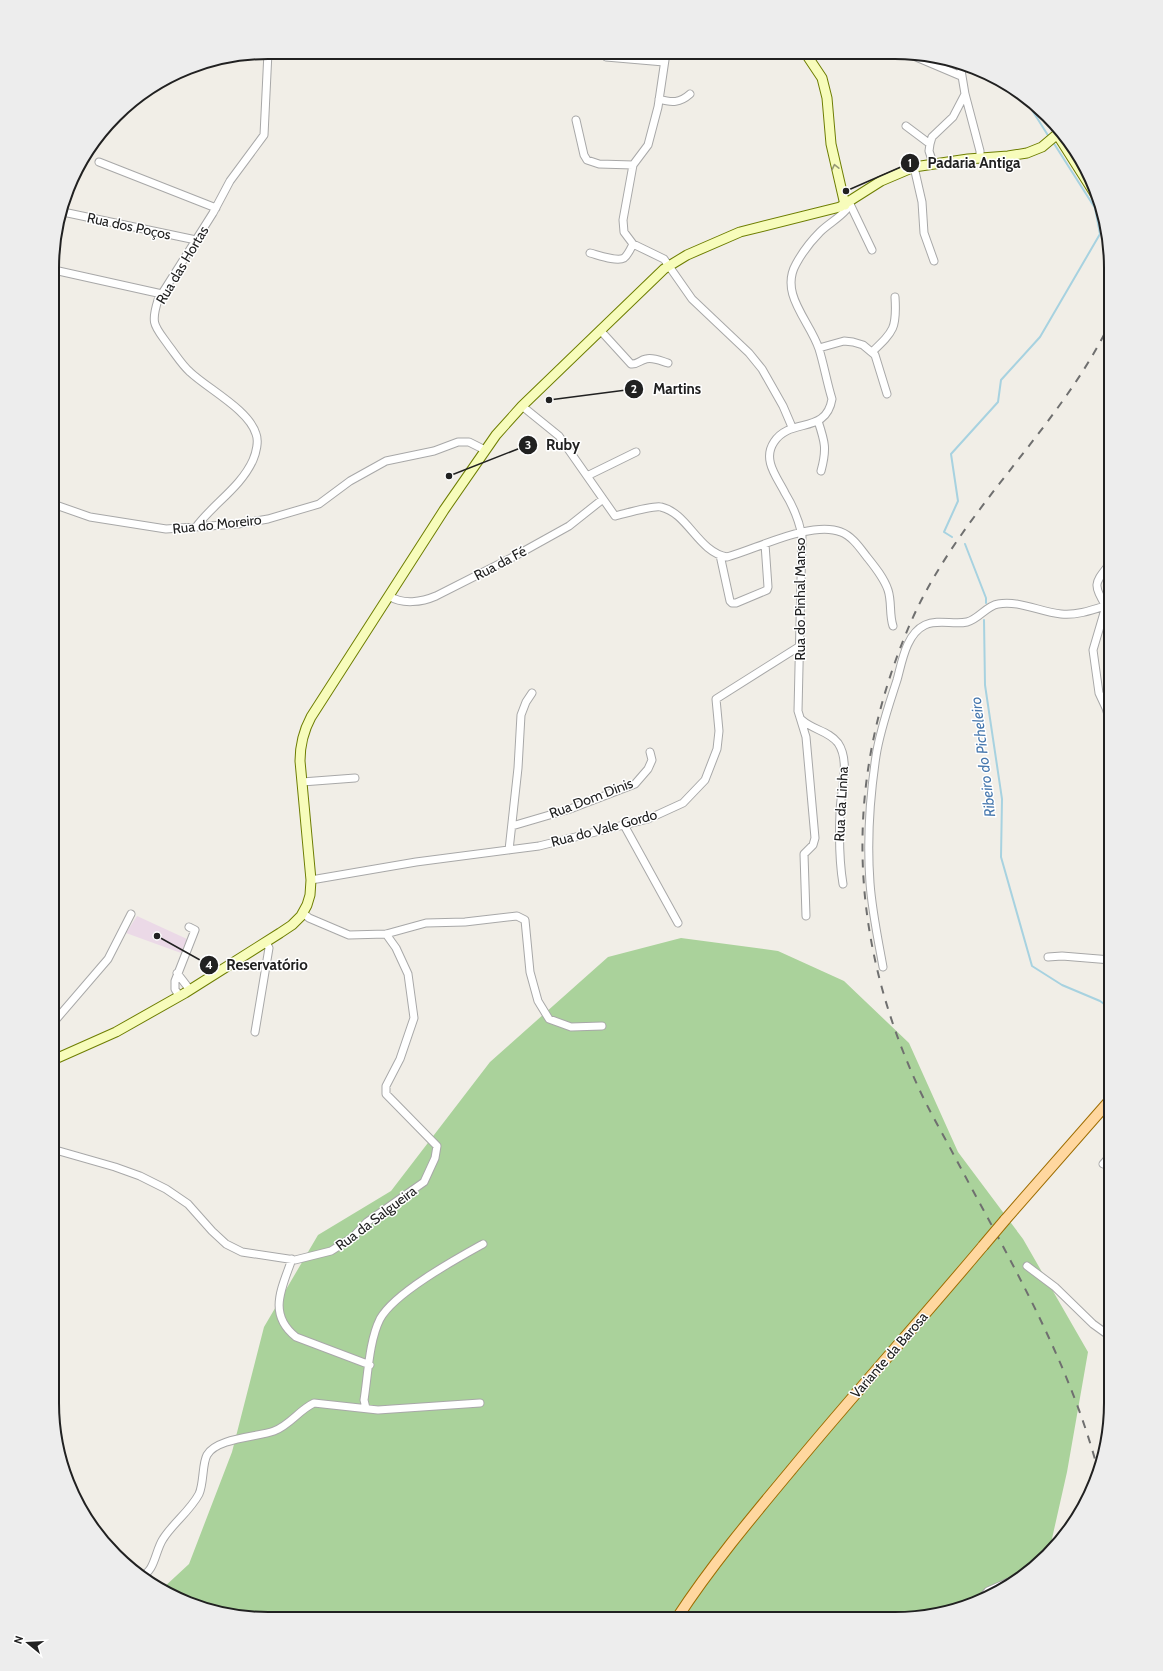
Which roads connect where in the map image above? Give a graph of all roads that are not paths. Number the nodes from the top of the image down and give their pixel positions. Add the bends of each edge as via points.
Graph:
1 (268, 59) edge
2 (629, 59) edge
3 (665, 59) edge
4 (809, 59) edge
5 (664, 62) junction
6 (927, 62) edge
7 (960, 70) edge
8 (961, 76) junction
9 (690, 94) dead end
10 (964, 94) junction
11 (659, 100) junction
12 (576, 120) dead end
13 (906, 126) dead end
14 (1055, 136) edge
15 (930, 144) junction
16 (980, 158) junction
17 (99, 162) dead end
18 (933, 164) junction
19 (633, 165) junction
20 (914, 168) junction
21 (1081, 173) edge
22 (847, 203) junction
23 (216, 208) junction
24 (66, 213) edge
25 (196, 240) junction
26 (633, 244) junction
27 (872, 250) dead end
28 (590, 253) dead end
29 (934, 261) dead end
30 (669, 265) junction
31 (59, 271) edge
32 (162, 294) junction
33 (895, 297) dead end
34 (600, 330) junction
35 (819, 348) junction
36 (872, 352) junction
37 (668, 363) dead end
38 (887, 394) dead end
39 (522, 406) junction
40 (818, 421) junction
41 (792, 427) junction
42 (484, 450) junction
43 (636, 452) dead end
44 (821, 471) dead end
45 (587, 476) junction
46 (603, 499) junction
47 (59, 506) edge
48 (196, 527) junction
49 (801, 531) junction
50 (765, 544) junction
51 (720, 556) junction
52 (1104, 572) edge
53 (389, 596) junction
54 (1104, 601) edge
55 (1104, 606) edge
56 (1104, 617) edge
57 (893, 626) dead end
58 (800, 646) junction
59 (532, 693) dead end
60 (1104, 704) edge
61 (802, 720) junction
62 (650, 752) dead end
63 (355, 778) dead end
64 (302, 782) junction
65 (624, 825) junction
66 (512, 826) junction
67 (509, 850) junction
68 (311, 880) junction
69 (843, 884) dead end
70 (302, 913) junction
71 (131, 914) dead end
72 (806, 916) dead end
73 (678, 923) dead end
74 (189, 927) dead end
75 (386, 934) junction
76 (266, 942) junction
77 (1048, 957) dead end
78 (1104, 959) edge
79 (883, 966) dead end
80 (177, 974) junction
81 (190, 990) junction
82 (179, 996) junction
83 (59, 1016) edge
84 (602, 1026) dead end
85 (255, 1032) dead end
86 (59, 1057) edge
87 (1104, 1107) edge
88 (59, 1151) edge
89 (483, 1244) dead end
90 (292, 1259) junction
91 (1027, 1266) dead end
92 (1104, 1332) edge
93 (370, 1365) junction
94 (480, 1403) dead end
95 (366, 1408) junction
96 (146, 1573) edge
97 (681, 1612) edge

1 - 23 street, Rua das Hortas via 264,136 230,181
2 - 5 street
3 - 5 street
22 -> 4 main road via 831,144 827,98 822,78
5 - 11 street
6 - 8 street
7 - 8 street
8 - 10 street
9 - 11 street via 680,101
10 - 15 street via 953,117
10 - 16 street
11 - 19 street via 648,145
12 - 19 street via 587,160 599,164
13 - 15 street
14 - 16 main road via 1032,152
14 - 21 main road
15 - 18 street
16 - 18 main road
17 - 23 street
18 - 20 main road
19 - 26 street via 623,220 624,232
20 - 22 main road via 881,181
20 - 29 street via 922,202 924,233
22 - 27 street
22 - 30 main road via 827,211 740,232
22 - 35 street via 846,210 820,233 796,263 790,280 791,291
23 - 25 street, Rua das Hortas
24 - 25 street, Rua dos Poços
25 - 32 street, Rua das Hortas
26 - 28 street via 625,257 620,259
26 - 30 street via 664,259
30 - 34 main road
30 - 41 street via 692,299 750,353 783,406
31 - 32 street
32 - 48 street, Rua das Hortas via 153,316 155,326 178,359 231,404 253,427 257,435 253,460 245,474
33 - 36 street via 895,325 892,332
34 - 37 street via 631,364 650,358
34 - 39 main road
35 - 36 street via 844,341 859,343
35 - 40 street via 832,399 827,413
36 - 38 street
39 - 42 main road
39 - 45 street via 559,436
40 - 41 street, Rua do Pinhal Manso
40 - 44 street via 825,446
41 - 49 street, Rua do Pinhal Manso via 774,441 769,458
42 - 48 street, Rua do Moreiro via 469,442 458,442 434,451 386,461 350,481 319,504 268,519
42 - 53 main road
43 - 45 street
45 - 46 street
46 - 51 street via 615,516 659,506 672,511 705,546
46 - 53 street, Rua da Fé via 569,526 425,601 401,601
47 - 48 street, Rua do Moreiro via 90,517 166,529
49 - 50 street
49 - 57 street via 840,532 862,550 876,568 889,592
49 - 58 street, Rua do Pinhal Manso
50 - 51 street via 727,557
50 - 51 street via 768,587 736,603 730,601
52 - 54 street via 1096,587
53 - 64 main road via 307,725 301,741
55 - 79 street via 1077,614 1062,614 1010,603 997,604 966,622 926,624 913,634 884,723 876,754 873,782 870,883
56 - 60 street via 1093,650 1099,693
58 - 61 street, Rua do Pinhal Manso via 798,711
58 - 65 street, Rua do Vale Gordo via 716,699 718,750 705,780 683,803 648,819
59 - 66 street via 521,715
61 - 69 street, Rua da Linha via 825,732 837,742 842,752 844,764 839,865
61 - 72 street, Rua do Pinhal Manso via 815,838 813,845 804,854
62 - 66 street, Rua Dom Dinis via 652,760 648,769 635,784 570,809
63 - 64 street
64 - 68 main road
65 - 67 street, Rua do Vale Gordo via 539,846
65 - 73 street
66 - 67 street
67 - 68 street, Rua do Vale Gordo via 416,862
68 - 70 main road via 309,900
70 - 75 street via 349,936
70 - 76 main road via 292,925
71 - 83 street via 108,959
74 - 80 street via 195,930
75 - 84 street via 426,923 518,916 525,920 530,972 538,1001 549,1019 571,1027
75 - 90 street, Rua da Salgueira via 396,948 408,974 414,1018 400,1059 386,1086 386,1094 437,1146 435,1158 424,1182 367,1222 353,1237 331,1251
76 - 81 main road
76 - 85 street via 269,948
77 - 78 street
80 - 81 street
80 - 82 street via 175,989
81 - 82 main road
82 - 86 main road via 116,1032
87 - 97 main road, Variante da Barosa, bridge via 762,1504
88 - 90 street, Rua da Salgueira via 115,1167 166,1189 188,1204 226,1244 242,1252
89 - 93 street via 454,1260 389,1306 380,1319 374,1335
90 - 93 street via 278,1304 282,1322 287,1330 296,1337
91 - 92 street via 1063,1294 1092,1324
93 - 95 street via 364,1400
94 - 95 street via 385,1410
95 - 96 street via 314,1403 274,1431 237,1439 214,1448 207,1455 199,1493 163,1539 152,1567

